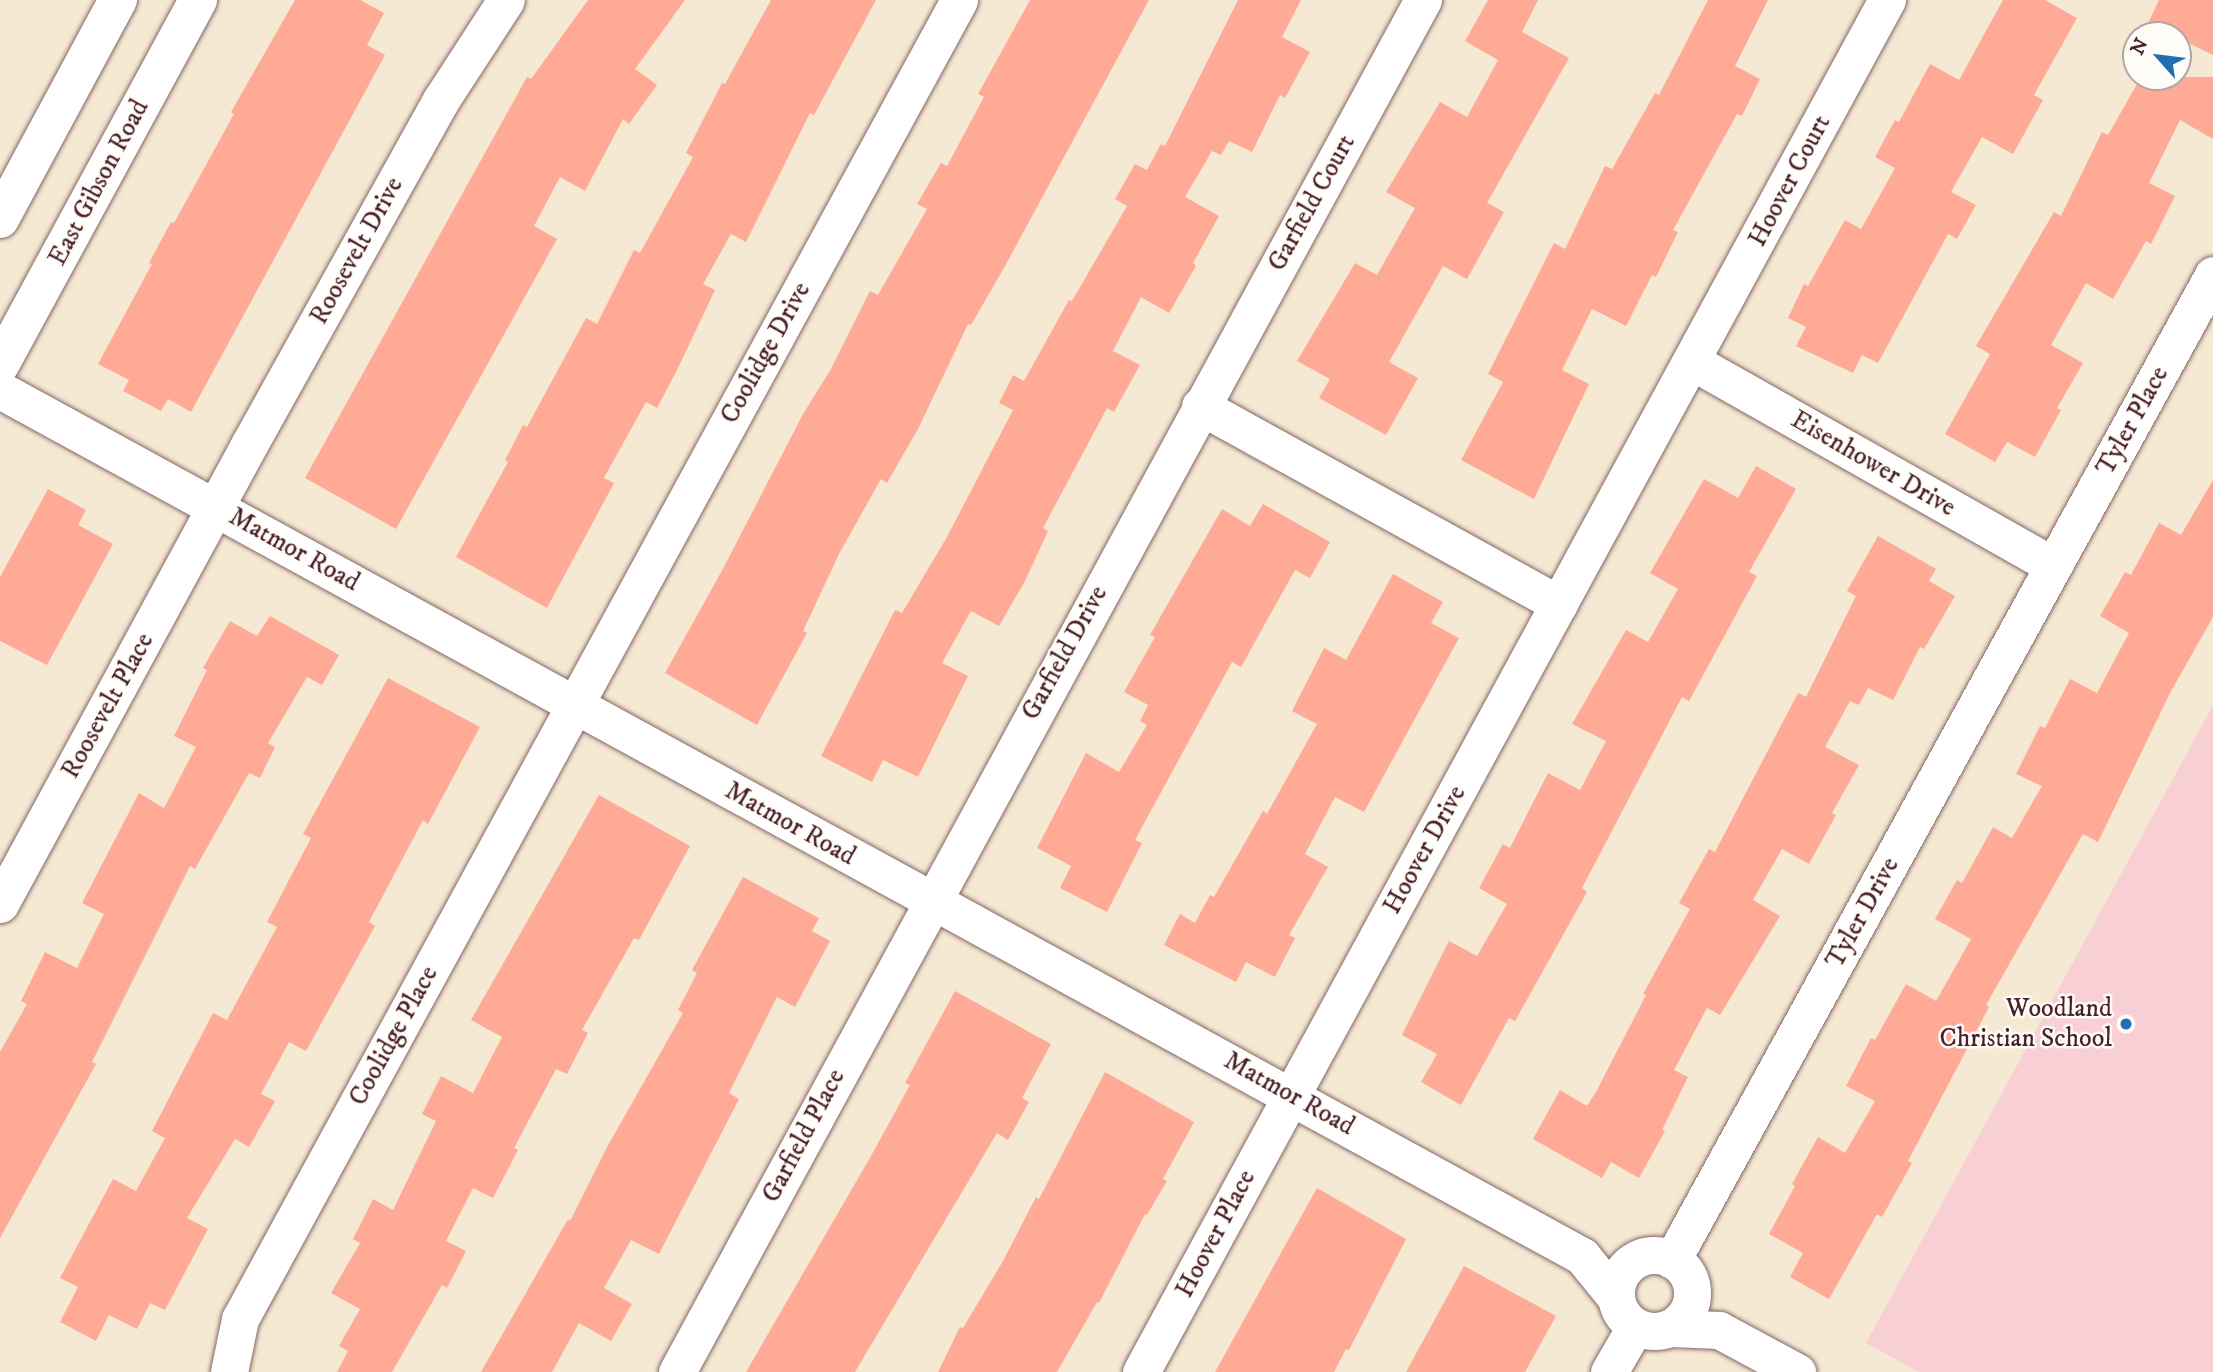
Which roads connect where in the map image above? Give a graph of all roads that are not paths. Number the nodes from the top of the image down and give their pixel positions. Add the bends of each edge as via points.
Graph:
1 (118, 0) edge
2 (198, 0) edge
3 (506, 0) edge
4 (959, 0) edge
5 (1423, 0) edge
6 (1887, 0) edge
7 (0, 219) edge
8 (2213, 275) edge
9 (1693, 362) junction
10 (0, 365) edge
11 (0, 390) edge
12 (1200, 406) junction
13 (217, 508) junction
14 (2053, 566) junction
15 (1559, 604) junction
16 (574, 705) junction
17 (930, 901) junction
18 (0, 904) edge
19 (1291, 1096) junction
20 (1582, 1256) junction
21 (1669, 1268) junction
22 (1641, 1318) junction
23 (1719, 1330) junction
24 (229, 1372) edge
25 (677, 1372) edge
26 (1141, 1372) edge
27 (1609, 1372) edge
28 (1797, 1372) edge

1 - 7 main road
2 - 10 main road, East Gibson Road
3 - 13 street, Roosevelt Drive via 440,100
4 - 16 street, Coolidge Drive
5 - 12 street, Garfield Court
6 - 9 street, Hoover Court
8 - 14 street, Tyler Place
9 - 14 street, Eisenhower Drive
9 - 15 street, Hoover Drive
11 - 13 street, Matmor Road
12 - 15 street
12 - 17 street, Garfield Drive
13 - 16 street, Matmor Road
13 - 18 street, Roosevelt Place
14 - 21 street, Tyler Drive
15 - 19 street, Hoover Drive
16 - 17 street, Matmor Road
16 - 24 street, Coolidge Place via 240,1319
17 - 19 street, Matmor Road
17 - 25 street, Garfield Place
19 - 20 street, Matmor Road
19 - 26 street, Hoover Place
20 - 21 street, Matmor Road
20 - 22 street, Matmor Road
21 - 22 street via 1688,1311
21 - 22 street via 1622,1274
21 - 23 street
22 - 23 street
22 - 27 street
23 - 28 street

